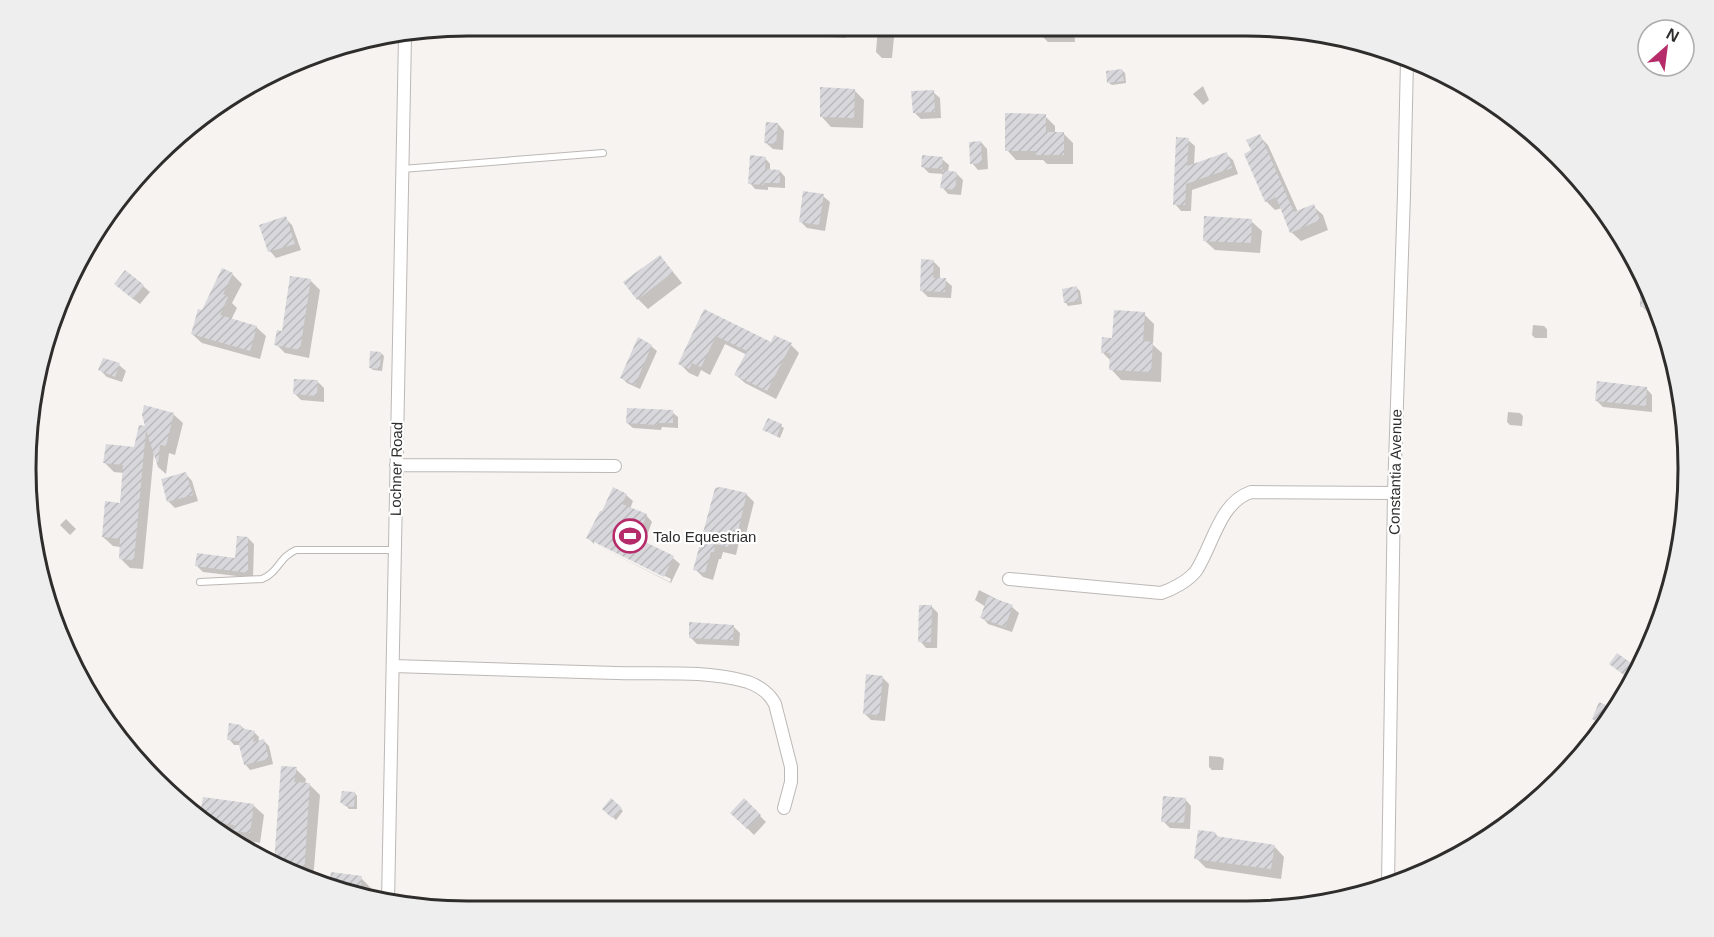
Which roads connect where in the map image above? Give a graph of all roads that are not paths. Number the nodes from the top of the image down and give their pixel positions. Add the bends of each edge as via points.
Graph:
1 (405, 41) edge
2 (1407, 67) edge
3 (603, 153) dead end
4 (402, 169) junction
5 (396, 465) junction
6 (615, 466) dead end
7 (1394, 493) junction
8 (394, 550) junction
9 (1009, 579) dead end
10 (200, 582) dead end
11 (393, 666) junction
12 (784, 808) dead end
13 (1388, 877) edge
14 (388, 894) edge

1 - 4 street, Lochner Road
2 - 7 street, Constantia Avenue
3 - 4 lane
4 - 5 street, Lochner Road
5 - 6 street
5 - 8 street, Lochner Road
7 - 9 street via 1251,492 1240,496 1225,514 1196,571 1161,593
7 - 13 street, Constantia Avenue
8 - 10 lane via 296,550 271,576
8 - 11 street, Lochner Road
11 - 12 street via 695,674 749,682 765,691 776,704 791,767
11 - 14 street, Lochner Road

